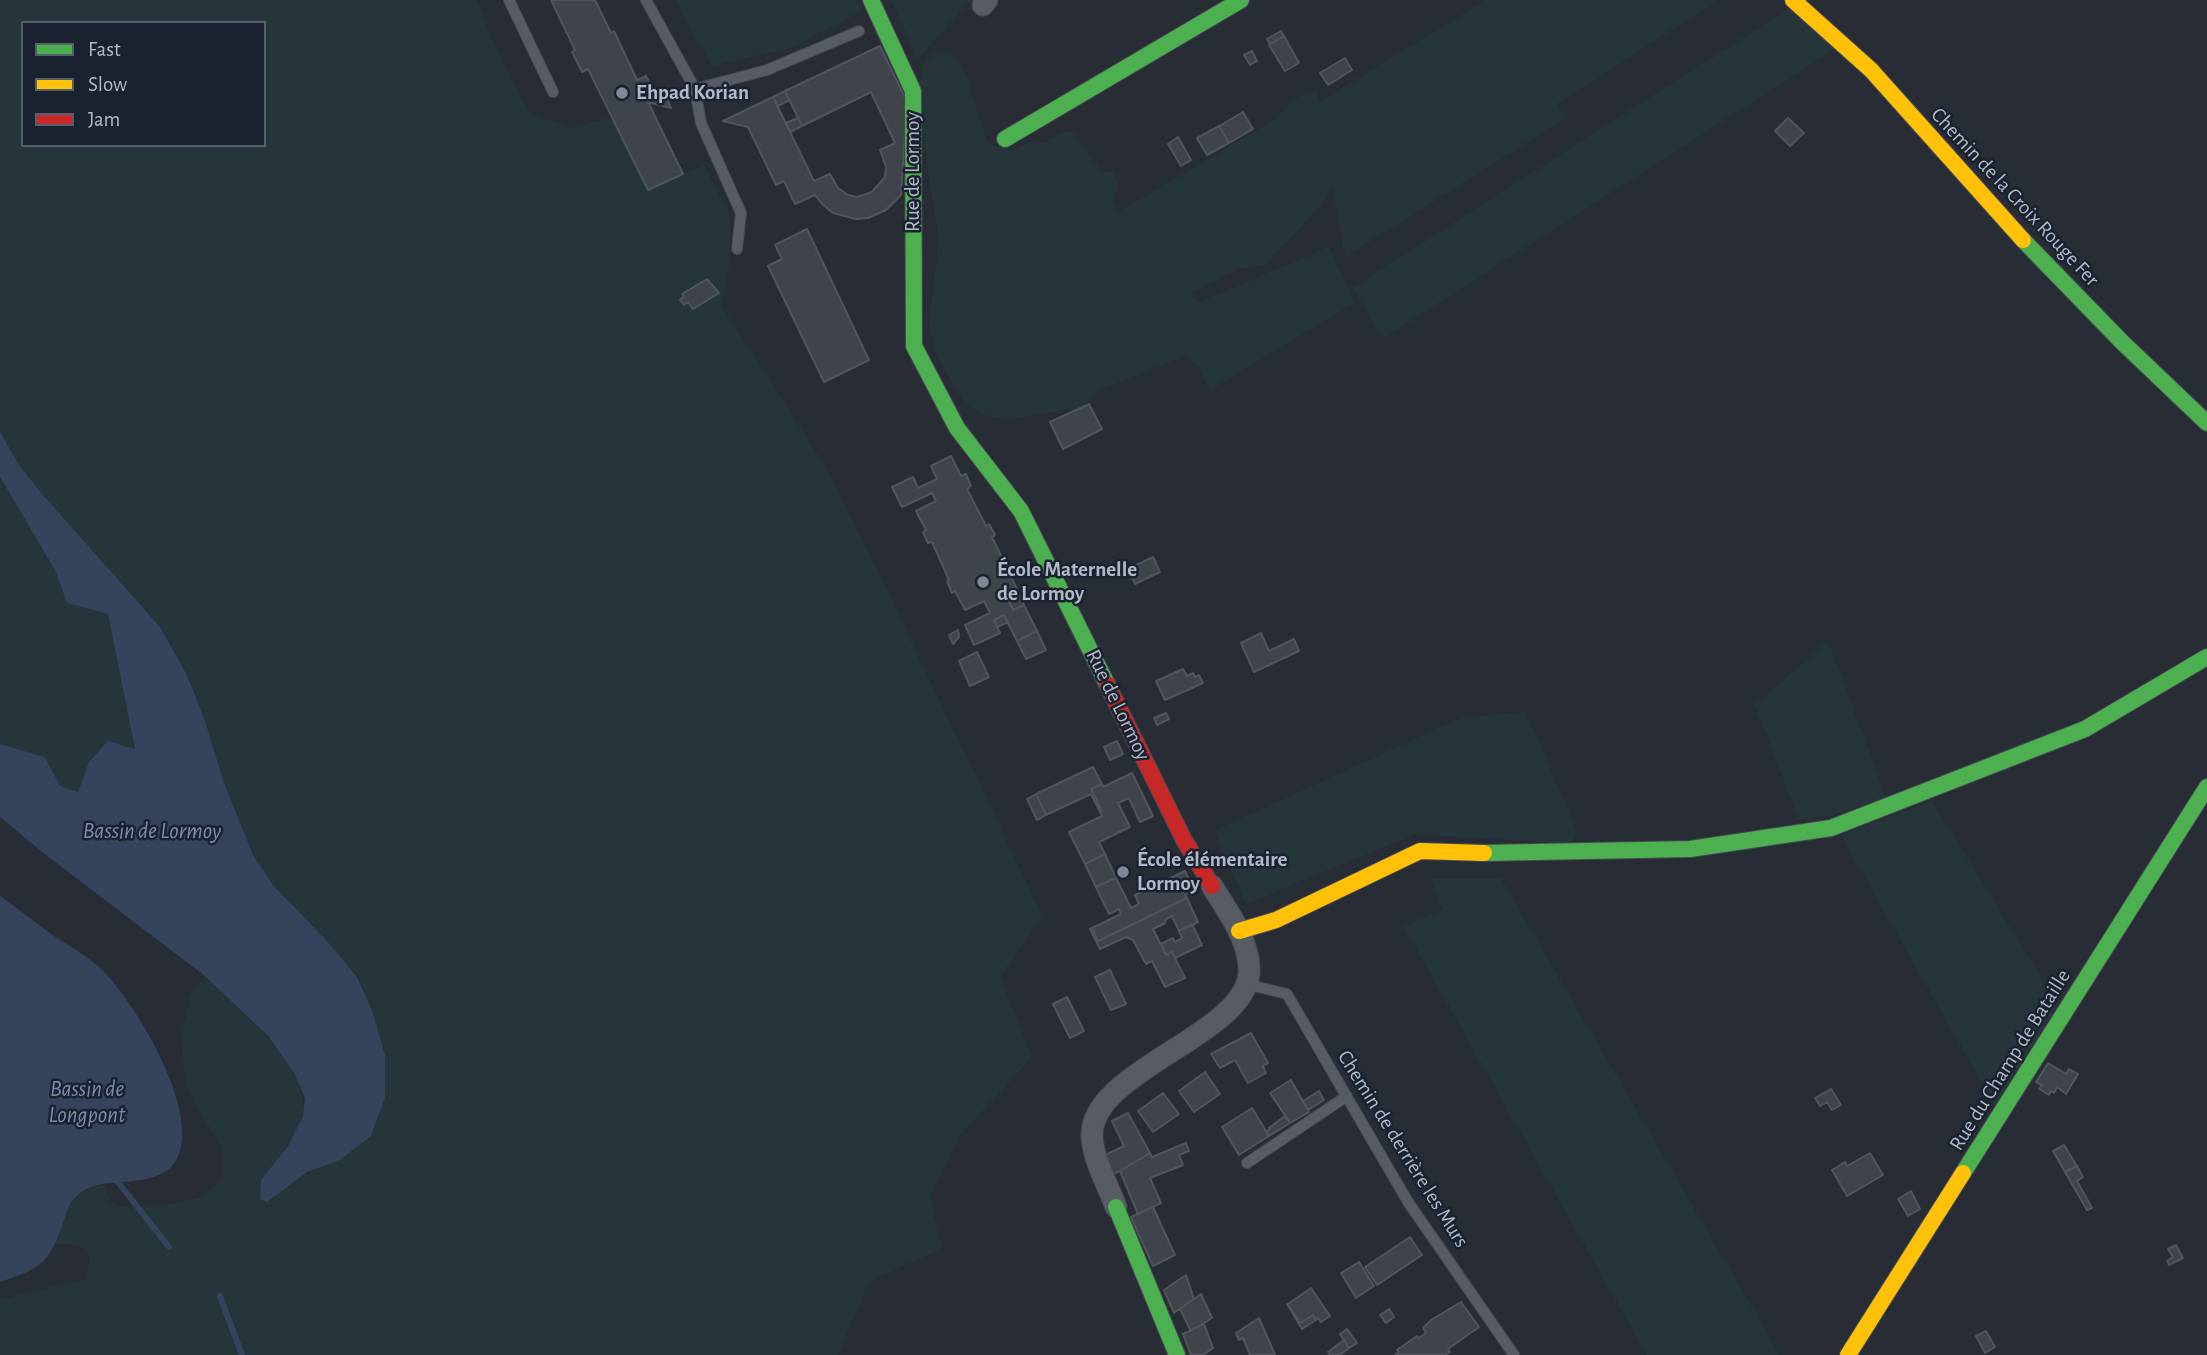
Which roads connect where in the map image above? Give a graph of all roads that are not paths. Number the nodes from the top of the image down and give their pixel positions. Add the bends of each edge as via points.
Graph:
1 (509, 0) edge
2 (646, 0) edge
3 (872, 0) edge
4 (1241, 0) edge
5 (1793, 0) edge
6 (859, 31) dead end
7 (695, 89) junction
8 (553, 92) dead end
9 (1005, 139) dead end
10 (737, 250) dead end
11 (2207, 423) edge
12 (2207, 657) edge
13 (2207, 787) edge
14 (1212, 886) joint
15 (1239, 931) junction
16 (1246, 984) junction
17 (1347, 1097) junction
18 (1247, 1163) dead end
19 (1116, 1207) joint
20 (1177, 1355) edge
21 (1514, 1355) edge
22 (1848, 1355) edge

1 - 8 lane
2 - 7 lane
3 - 14 street, Rue de Lormoy via 913,91 914,346 957,428 1021,511 1184,839
4 - 9 street
5 - 11 street, Chemin de la Croix Rouge Fer via 1871,70 2012,229
6 - 7 lane via 767,70
7 - 10 lane via 701,123 741,213
12 - 15 street via 2085,729 1831,828 1690,849 1420,851 1276,920
13 - 22 street, Rue du Champ de Bataille
14 - 15 street, Rue de Lormoy
15 - 16 street, Rue de Lormoy via 1249,972
16 - 17 lane, Chemin de derrière les Murs via 1287,994
16 - 19 street via 1233,1007 1126,1082 1097,1115 1093,1145
17 - 18 lane
17 - 21 lane, Chemin de derrière les Murs via 1408,1202
19 - 20 street

